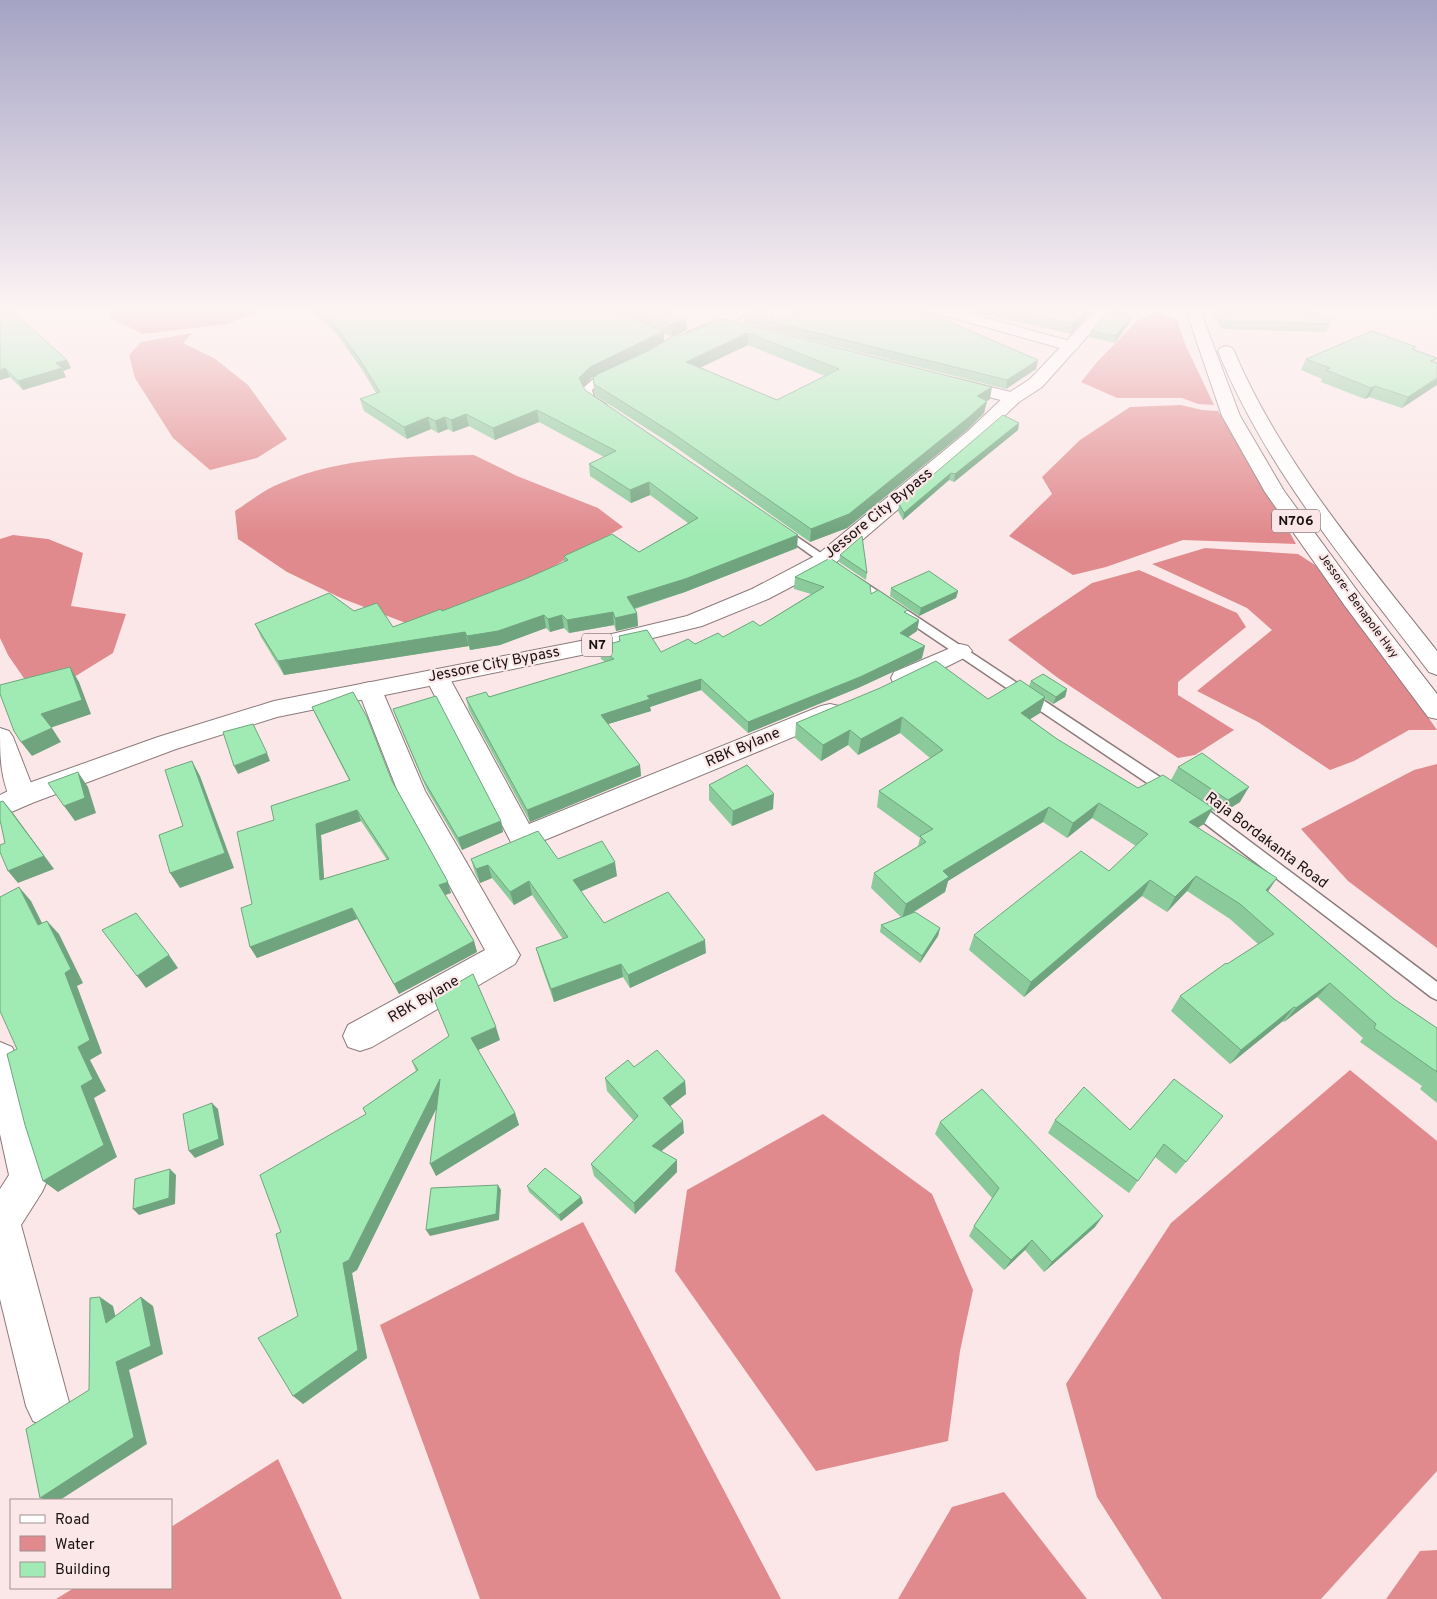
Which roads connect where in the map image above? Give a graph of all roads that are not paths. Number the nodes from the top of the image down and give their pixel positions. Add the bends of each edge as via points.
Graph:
1 (592, 385) edge
2 (963, 385) edge
3 (1034, 385) edge
4 (1220, 385) edge
5 (1240, 385) edge
6 (1013, 398) junction
7 (613, 413) edge
8 (769, 521) edge
9 (825, 560) junction
10 (960, 651) junction
11 (1437, 667) edge
12 (437, 677) junction
13 (886, 687) edge
14 (370, 690) junction
15 (850, 703) edge
16 (1437, 711) edge
17 (0, 738) edge
18 (11, 802) edge
19 (523, 838) junction
20 (477, 857) junction
21 (1437, 992) edge
22 (360, 1036) dead end
23 (0, 1058) edge
24 (0, 1262) edge

1 - 7 lane via 588,389 590,398
2 - 6 main road
3 - 6 main road, Jessore City Bypass / N7
4 - 16 main road, Jessore- Benapole Hwy / N706 via 1231,416 1276,492
5 - 11 main road, Jessore- Benapole Hwy / N706 via 1321,514
6 - 9 main road, Jessore City Bypass / N7 via 974,435
8 - 9 lane, Raja Bordakanta Road
9 - 10 lane, Raja Bordakanta Road
9 - 12 main road, Jessore City Bypass / N7 via 760,594 694,622
10 - 13 main road
10 - 21 lane, Raja Bordakanta Road via 1206,815
12 - 14 main road, Jessore City Bypass / N7
12 - 19 main road
14 - 18 main road, Jessore City Bypass / N7 via 274,709 167,743
14 - 20 main road, RBK Bylane via 412,792
15 - 19 main road, RBK Bylane
17 - 18 main road
19 - 20 main road, RBK Bylane
20 - 22 main road, RBK Bylane via 504,954
23 - 24 main road via 29,1178 0,1222 48,1406 9,1256

